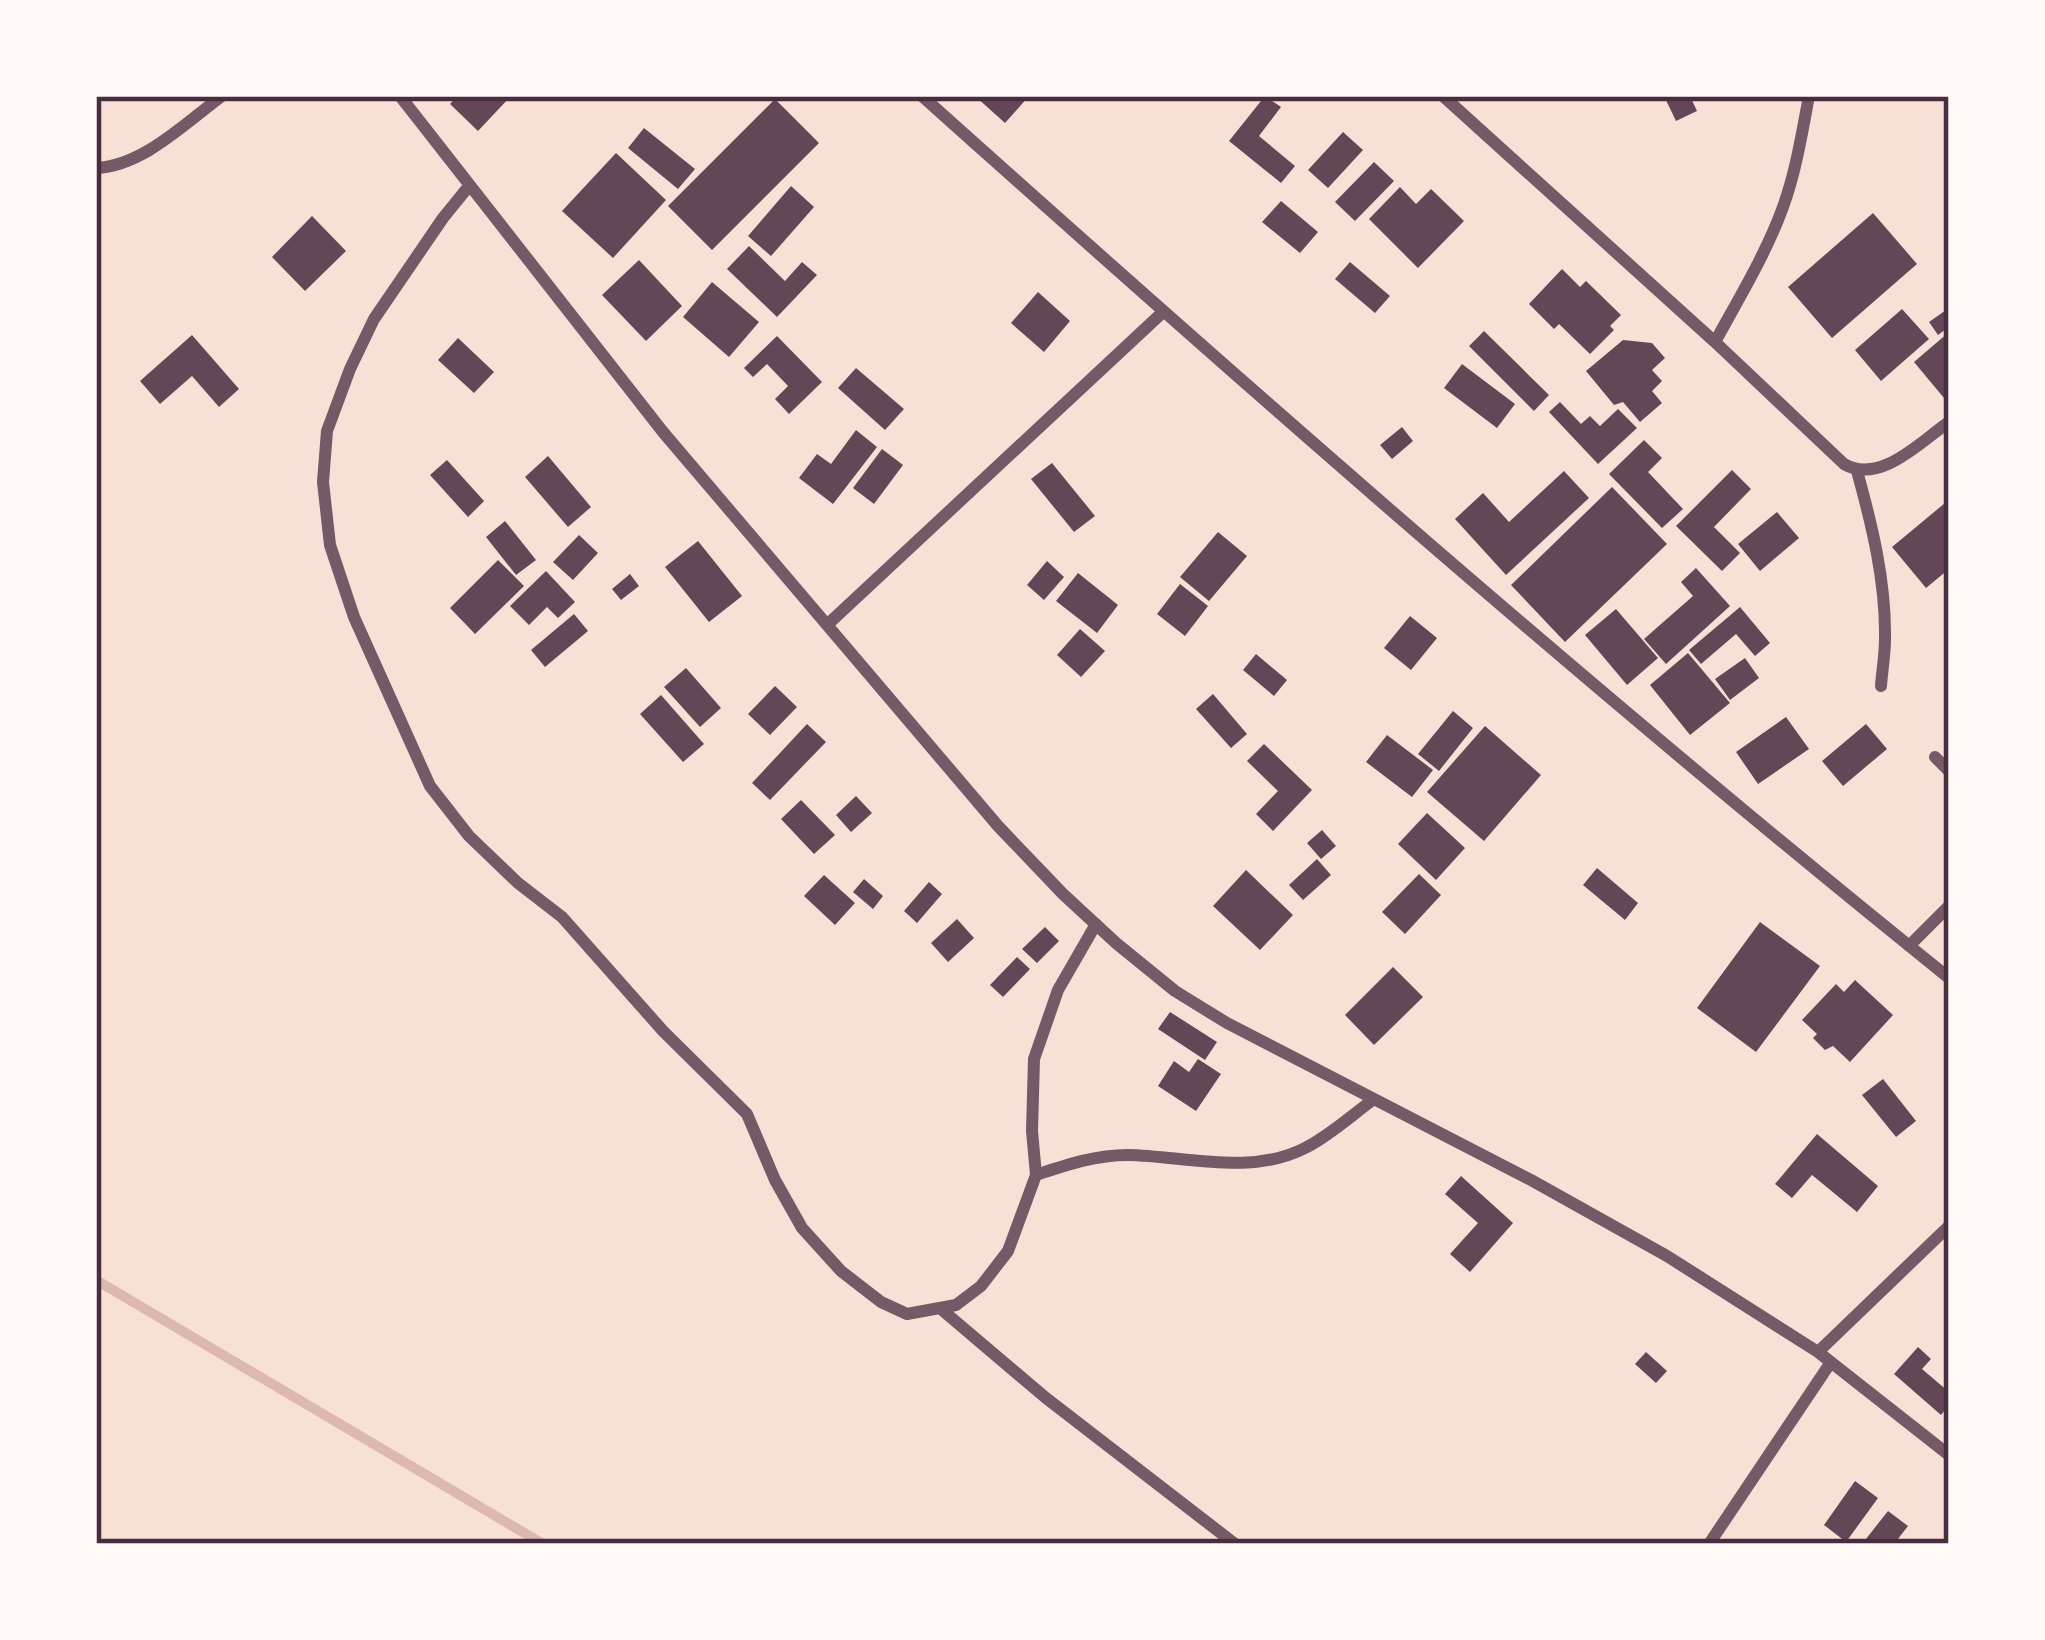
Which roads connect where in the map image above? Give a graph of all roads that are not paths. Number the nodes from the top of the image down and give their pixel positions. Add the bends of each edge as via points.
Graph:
1 (222, 96) edge
2 (400, 96) edge
3 (922, 96) edge
4 (1443, 96) edge
5 (1809, 96) edge
6 (96, 168) edge
7 (469, 186) junction
8 (1163, 312) junction
9 (1714, 342) junction
10 (1949, 422) edge
11 (1857, 471) junction
12 (827, 625) junction
13 (1881, 686) dead end
14 (1935, 757) dead end
15 (1949, 771) edge
16 (1949, 906) edge
17 (1096, 924) junction
18 (1909, 946) junction
19 (1949, 978) edge
20 (1374, 1099) junction
21 (1036, 1175) junction
22 (1949, 1226) edge
23 (940, 1309) junction
24 (1818, 1352) junction
25 (1831, 1362) junction
26 (1949, 1455) edge
27 (1235, 1544) edge
28 (1708, 1544) edge

1 - 6 street via 142,154
2 - 7 street
3 - 8 street
4 - 9 street
5 - 9 street via 1783,208
7 - 12 street
7 - 23 street via 374,319 327,431 330,545 354,617 430,786 469,836 562,917 747,1114 802,1228 841,1270 907,1314
8 - 12 street
8 - 18 street
9 - 11 street
10 - 11 street via 1890,463
11 - 13 street via 1881,581
12 - 17 street via 998,826
14 - 15 street
16 - 18 street
17 - 20 street via 1175,991
17 - 21 street via 1058,990 1034,1058
18 - 19 street
20 - 21 street via 1303,1149 1264,1160 1127,1155
20 - 24 street via 1667,1256
21 - 23 street via 1008,1251 981,1286
22 - 24 street
23 - 27 street
24 - 25 street
25 - 26 street
25 - 28 street

